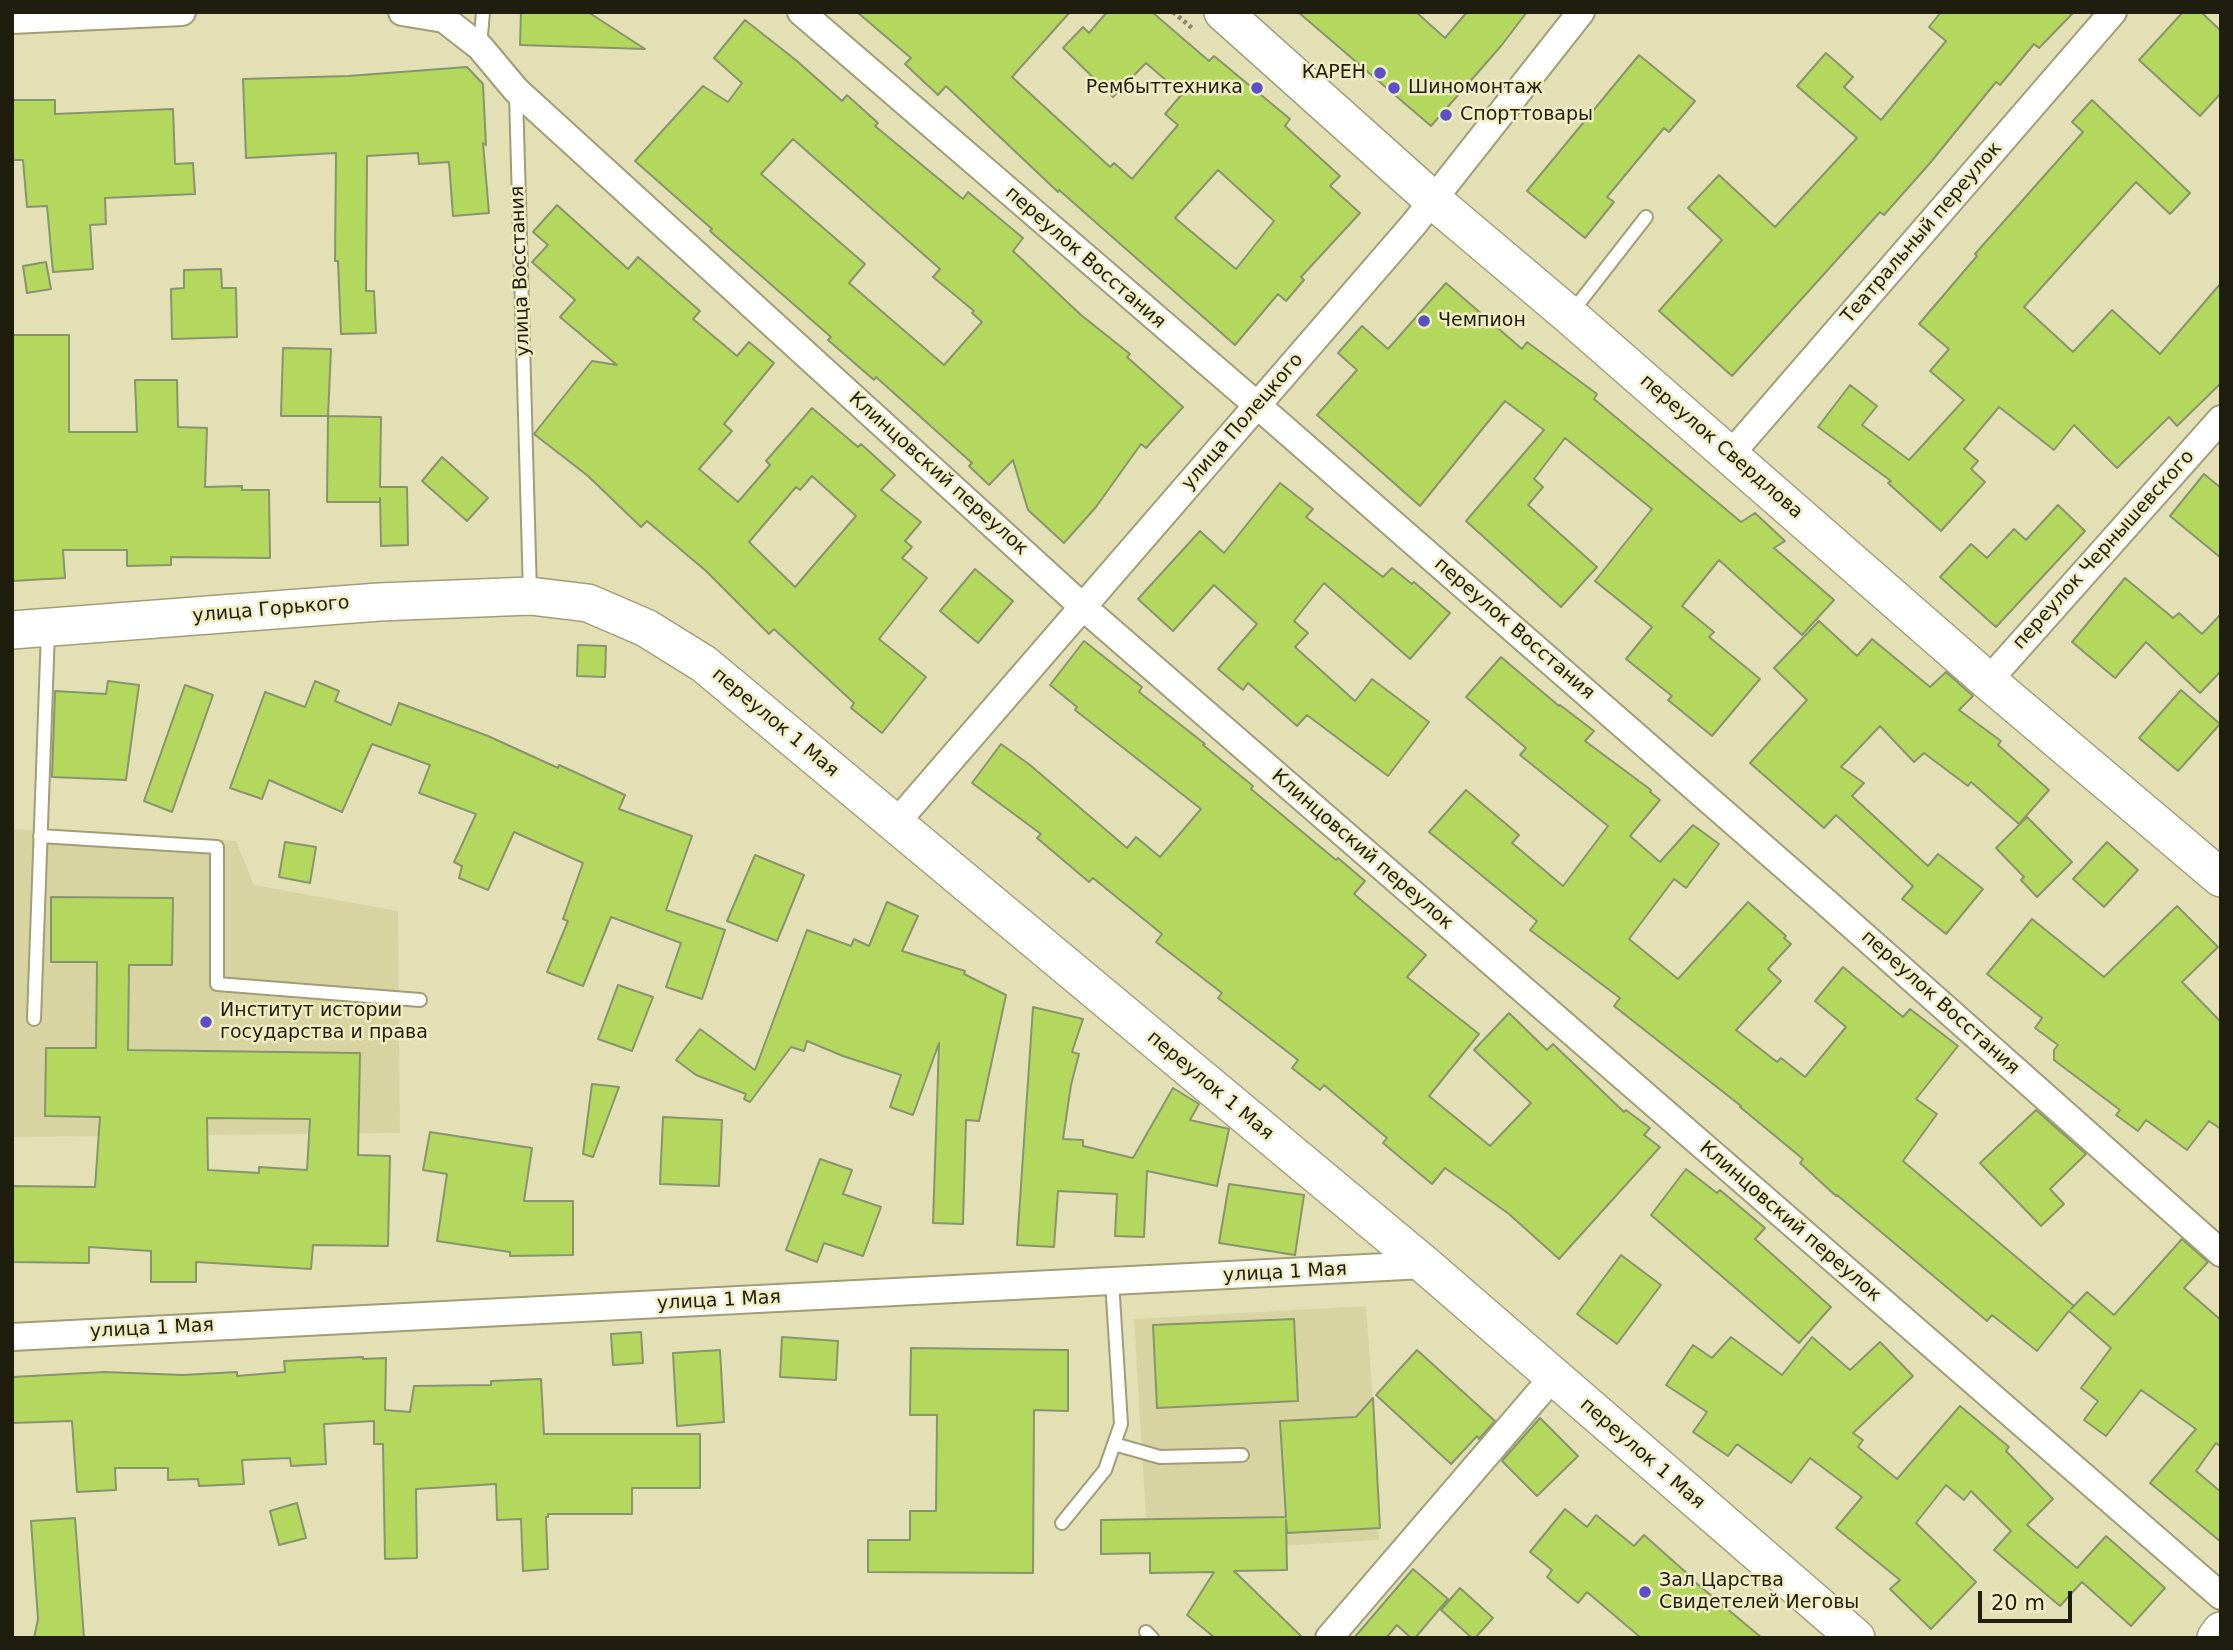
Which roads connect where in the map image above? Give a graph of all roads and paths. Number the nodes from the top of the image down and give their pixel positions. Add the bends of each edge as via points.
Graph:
1 (182, 12) edge
2 (402, 12) edge
3 (483, 12) edge
4 (801, 12) edge
5 (1223, 12) edge
6 (1581, 12) edge
7 (2113, 12) edge
8 (12, 20) edge
9 (480, 47) junction
10 (516, 90) junction
11 (1434, 201) junction
12 (1646, 217) dead end
13 (1569, 314) junction
14 (1257, 405) junction
15 (2221, 419) edge
16 (1730, 455) junction
17 (530, 596) junction
18 (1083, 607) junction
19 (48, 627) junction
20 (12, 630) edge
21 (1988, 681) junction
22 (895, 824) junction
23 (40, 836) junction
24 (2221, 878) edge
25 (420, 1000) dead end
26 (34, 1019) dead end
27 (2221, 1253) edge
28 (1425, 1265) junction
29 (1112, 1281) junction
30 (12, 1337) edge
31 (1553, 1377) junction
32 (1114, 1444) junction
33 (1242, 1455) dead end
34 (1062, 1523) dead end
35 (2221, 1597) edge
36 (2221, 1632) edge
37 (1329, 1638) edge
38 (1856, 1638) edge
39 (2216, 1638) edge

1 - 8 street
2 - 9 street via 444,19
3 - 9 lane
4 - 14 street, переулок Восстания
5 - 11 street, переулок Свердлова
6 - 11 street, улица Полецкого
7 - 16 street, Театральный переулок
9 - 10 street
10 - 17 lane, улица Восстания
10 - 18 street, Клинцовский переулок
11 - 13 street, переулок Свердлова
11 - 14 street, улица Полецкого
12 - 13 lane
13 - 16 street, переулок Свердлова
14 - 18 street, улица Полецкого
14 - 27 street, переулок Восстания
15 - 21 street, переулок Чернышевского
16 - 21 street, переулок Свердлова
17 - 19 street, улица Горького via 379,601
17 - 22 street, переулок 1 Мая via 588,603 646,628 704,664
18 - 22 street, улица Полецкого
18 - 35 street, Клинцовский переулок
19 - 20 street, улица Горького
19 - 23 lane
21 - 24 street, переулок Свердлова
22 - 28 street, переулок 1 Мая
23 - 25 lane via 217,847 217,984
23 - 26 lane
28 - 29 street, улица 1 Мая
28 - 31 street, переулок 1 Мая
29 - 30 street, улица 1 Мая
29 - 32 lane via 1121,1423
31 - 37 street
31 - 38 street, переулок 1 Мая
32 - 33 lane via 1160,1457
32 - 34 lane via 1105,1470
36 - 39 street

